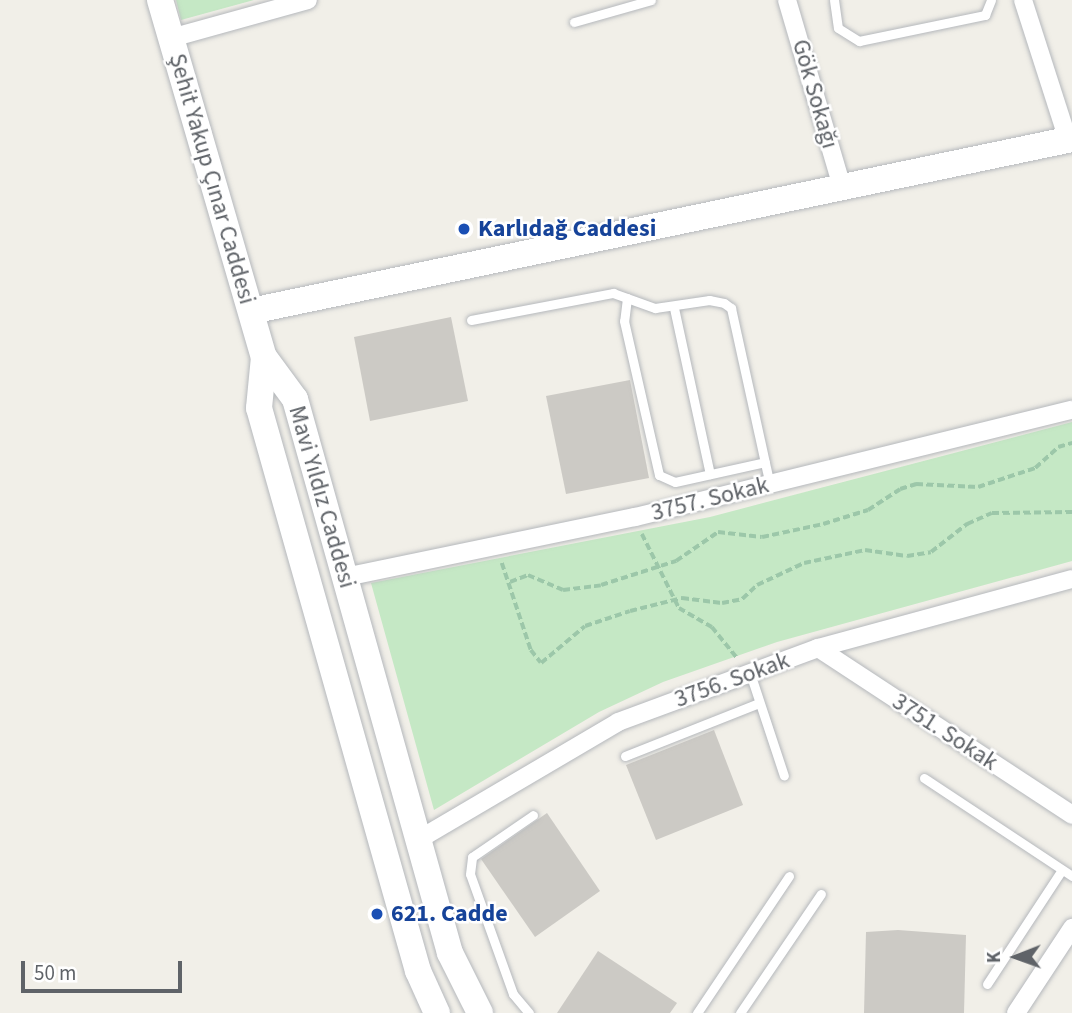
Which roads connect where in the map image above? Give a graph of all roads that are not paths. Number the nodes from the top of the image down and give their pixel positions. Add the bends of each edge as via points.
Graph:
1 (160, 0) edge
2 (308, 0) edge
3 (651, 0) edge
4 (787, 0) edge
5 (834, 0) edge
6 (991, 0) edge
7 (1023, 0) edge
8 (574, 22) dead end
9 (170, 38) junction
10 (1070, 140) edge
11 (842, 187) junction
12 (627, 298) junction
13 (674, 308) junction
14 (251, 311) junction
15 (471, 320) dead end
16 (264, 357) junction
17 (1072, 410) edge
18 (765, 462) junction
19 (710, 474) junction
20 (770, 485) junction
21 (345, 578) junction
22 (1072, 579) edge
23 (818, 648) junction
24 (750, 673) junction
25 (759, 703) junction
26 (625, 756) dead end
27 (784, 776) dead end
28 (923, 778) dead end
29 (533, 814) dead end
30 (1072, 815) edge
31 (418, 841) junction
32 (1062, 870) junction
33 (789, 876) dead end
34 (1072, 876) edge
35 (821, 894) dead end
36 (1072, 928) edge
37 (987, 984) dead end
38 (437, 1013) edge
39 (480, 1013) edge
40 (529, 1013) edge
41 (697, 1013) edge
42 (740, 1013) edge
43 (1016, 1013) edge

1 - 9 main road, Şehit Yakup Çınar Caddesi
2 - 9 street
3 - 8 lane
4 - 11 street, Gök Sokağı
5 - 6 lane via 838,28 859,41 985,15
7 - 10 street
9 - 14 main road, Şehit Yakup Çınar Caddesi
10 - 11 main road
11 - 14 main road
12 - 13 lane via 639,305
12 - 15 lane via 612,293
12 - 19 lane via 624,321 659,475 675,482
13 - 18 lane via 709,300 731,308
13 - 19 lane
14 - 16 main road, Şehit Yakup Çınar Caddesi
16 - 21 main road, Mavi Yıldız Caddesi via 295,399
16 - 38 main road, Mavi Yıldız Caddesi via 259,408 418,971
17 - 20 street, 3757. Sokak
18 - 19 lane
18 - 20 lane
20 - 21 street, 3757. Sokak
21 - 31 main road, Mavi Yıldız Caddesi
22 - 23 street, 3756. Sokak
23 - 24 street, 3756. Sokak
23 - 30 street, 3751. Sokak
24 - 25 lane
24 - 31 street, 3756. Sokak via 603,729
25 - 26 lane
25 - 27 lane
28 - 32 lane
29 - 40 lane via 472,858 470,874 513,994
31 - 39 main road, Mavi Yıldız Caddesi via 450,953
32 - 34 lane
32 - 37 lane
33 - 41 lane
35 - 42 lane
36 - 43 street

